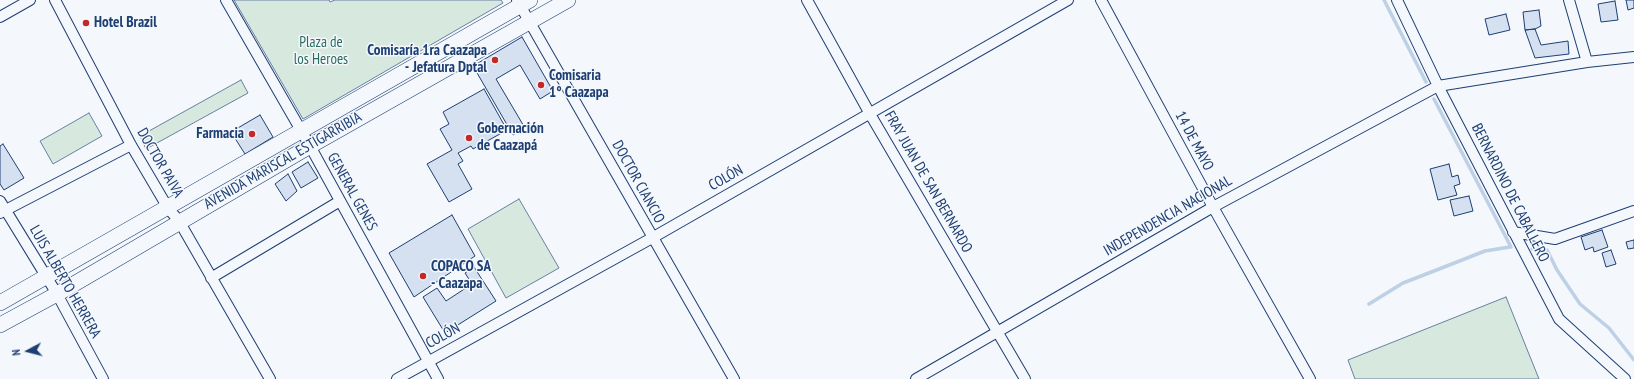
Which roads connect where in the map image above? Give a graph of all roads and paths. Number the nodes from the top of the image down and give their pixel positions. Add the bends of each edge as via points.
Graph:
1 (30, 0) edge
2 (56, 0) edge
3 (226, 0) edge
4 (568, 0) edge
5 (807, 0) edge
6 (1068, 0) edge
7 (1101, 0) edge
8 (1397, 0) edge
9 (1569, 0) edge
10 (523, 2) edge
11 (0, 17) edge
12 (530, 21) junction
13 (1634, 57) edge
14 (1587, 62) junction
15 (1438, 86) junction
16 (870, 114) junction
17 (300, 130) junction
18 (131, 145) junction
19 (310, 146) junction
20 (340, 201) junction
21 (1213, 207) junction
22 (2, 208) edge
23 (168, 208) junction
24 (1634, 211) edge
25 (179, 221) junction
26 (1513, 232) junction
27 (652, 238) junction
28 (45, 277) junction
29 (211, 278) junction
30 (56, 294) junction
31 (0, 303) edge
32 (0, 325) edge
33 (999, 332) junction
34 (428, 361) junction
35 (103, 379) edge
36 (270, 379) edge
37 (397, 379) edge
38 (438, 379) edge
39 (734, 379) edge
40 (916, 379) edge
41 (1025, 379) edge
42 (1310, 379) edge
43 (1625, 379) edge

1 - 11 street
2 - 18 street, DOCTOR PAIVA
3 - 17 street, GENERAL GENES
4 - 12 main road, AVENIDA MARISCAL ESTIGARRIBIA
5 - 16 street, FRAY JUAN DE SAN BERNARDO
6 - 16 street, COLÓN
7 - 21 street, 14 DE MAYO
8 - 15 street, BERNARDINO DE CABALLERO
9 - 14 street
10 - 12 street, DOCTOR CIANCIO
10 - 17 main road, AVENIDA MARISCAL ESTIGARRIBIA
12 - 19 main road, AVENIDA MARISCAL ESTIGARRIBIA
12 - 27 street, DOCTOR CIANCIO
13 - 14 street, INDEPENDENCIA NACIONAL
14 - 15 street, INDEPENDENCIA NACIONAL
15 - 21 street, INDEPENDENCIA NACIONAL
15 - 26 street, BERNARDINO DE CABALLERO
16 - 27 street, COLÓN
16 - 33 street, FRAY JUAN DE SAN BERNARDO
17 - 19 street, GENERAL GENES
17 - 23 main road, AVENIDA MARISCAL ESTIGARRIBIA
18 - 22 street
18 - 23 street, DOCTOR PAIVA
19 - 20 street, GENERAL GENES
19 - 25 main road, AVENIDA MARISCAL ESTIGARRIBIA
20 - 29 street
20 - 34 street, GENERAL GENES
21 - 33 street, INDEPENDENCIA NACIONAL
21 - 42 street, 14 DE MAYO
22 - 28 street, LUIS ALBERTO HERRERA
23 - 25 street, DOCTOR PAIVA
23 - 28 main road, AVENIDA MARISCAL ESTIGARRIBIA
24 - 26 street via 1555,239
25 - 29 street, DOCTOR PAIVA
25 - 30 main road, AVENIDA MARISCAL ESTIGARRIBIA
26 - 43 street, BERNARDINO DE CABALLERO via 1559,319
27 - 34 street, COLÓN
27 - 39 street, DOCTOR CIANCIO
28 - 30 street, LUIS ALBERTO HERRERA
28 - 31 main road, AVENIDA MARISCAL ESTIGARRIBIA
29 - 36 street, DOCTOR PAIVA
30 - 32 main road, AVENIDA MARISCAL ESTIGARRIBIA
30 - 35 street, LUIS ALBERTO HERRERA
33 - 40 street, INDEPENDENCIA NACIONAL
33 - 41 street, FRAY JUAN DE SAN BERNARDO
34 - 37 street, COLÓN
34 - 38 street, GENERAL GENES

